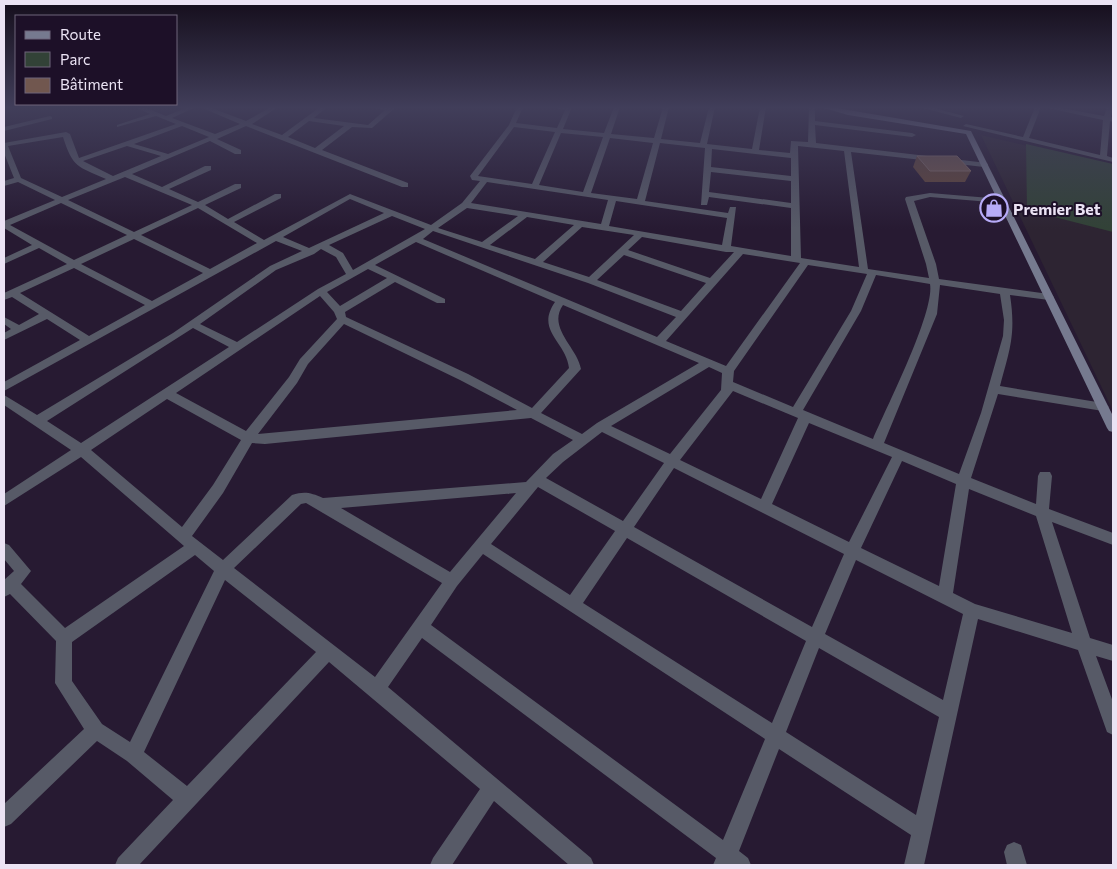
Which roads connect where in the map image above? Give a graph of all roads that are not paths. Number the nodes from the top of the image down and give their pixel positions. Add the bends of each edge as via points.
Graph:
1 (5, 148) edge
2 (70, 148) edge
3 (117, 148) edge
4 (137, 148) edge
5 (190, 148) edge
6 (230, 148) edge
7 (309, 148) edge
8 (319, 148) edge
9 (495, 148) edge
10 (550, 148) edge
11 (602, 148) edge
12 (654, 148) edge
13 (706, 148) edge
14 (727, 148) edge
15 (756, 148) edge
16 (794, 148) edge
17 (834, 148) edge
18 (976, 148) edge
19 (1058, 148) edge
20 (1105, 148) edge
21 (847, 149) junction
22 (316, 150) junction
23 (755, 151) junction
24 (238, 152) dead end
25 (169, 156) junction
26 (794, 156) junction
27 (1103, 158) junction
28 (1113, 160) edge
29 (77, 161) junction
30 (984, 165) junction
31 (208, 168) dead end
32 (708, 169) junction
33 (125, 174) junction
34 (18, 179) junction
35 (113, 179) junction
36 (795, 179) junction
37 (484, 180) junction
38 (4, 184) edge
39 (405, 185) dead end
40 (238, 186) dead end
41 (534, 188) junction
42 (163, 189) junction
43 (586, 194) junction
44 (706, 194) junction
45 (278, 196) dead end
46 (614, 198) junction
47 (734, 199) junction
48 (62, 200) junction
49 (1002, 201) junction
50 (640, 202) junction
51 (199, 205) junction
52 (465, 205) junction
53 (795, 206) junction
54 (702, 211) junction
55 (393, 212) junction
56 (525, 215) junction
57 (732, 216) junction
58 (228, 222) junction
59 (581, 223) junction
60 (4, 224) edge
61 (605, 226) junction
62 (431, 228) junction
63 (641, 233) junction
64 (131, 235) junction
65 (274, 237) junction
66 (416, 239) junction
67 (263, 243) junction
68 (39, 245) junction
69 (484, 245) junction
70 (323, 246) junction
71 (726, 249) junction
72 (622, 251) junction
73 (740, 251) junction
74 (311, 252) junction
75 (801, 260) junction
76 (4, 261) edge
77 (72, 263) junction
78 (536, 263) junction
79 (367, 265) junction
80 (209, 272) junction
81 (868, 272) junction
82 (350, 273) junction
83 (393, 279) junction
84 (933, 280) junction
85 (591, 281) junction
86 (712, 282) junction
87 (321, 291) junction
88 (1005, 292) junction
89 (8, 295) edge
90 (1049, 297) junction
91 (561, 300) junction
92 (441, 301) dead end
93 (151, 304) junction
94 (46, 315) junction
95 (341, 315) junction
96 (683, 316) junction
97 (4, 320) edge
98 (193, 324) junction
99 (19, 329) junction
100 (4, 337) edge
101 (88, 340) junction
102 (659, 342) junction
103 (237, 346) junction
104 (709, 362) junction
105 (728, 370) junction
106 (729, 385) junction
107 (4, 387) edge
108 (993, 389) junction
109 (168, 394) junction
110 (4, 399) edge
111 (1103, 407) junction
112 (534, 413) junction
113 (800, 414) junction
114 (37, 421) junction
115 (601, 426) junction
116 (1113, 428) edge
117 (248, 438) junction
118 (582, 439) junction
119 (876, 446) junction
120 (82, 451) junction
121 (899, 455) junction
122 (672, 461) junction
123 (1045, 476) dead end
124 (963, 481) junction
125 (532, 483) junction
126 (4, 501) edge
127 (322, 504) junction
128 (764, 506) junction
129 (1042, 513) junction
130 (624, 528) junction
131 (183, 537) junction
132 (1113, 540) edge
133 (482, 546) junction
134 (195, 547) junction
135 (4, 549) edge
136 (852, 552) junction
137 (223, 569) junction
138 (452, 581) junction
139 (8, 587) edge
140 (945, 597) junction
141 (573, 604) junction
142 (972, 610) junction
143 (420, 627) junction
144 (816, 636) junction
145 (64, 638) junction
146 (1084, 644) junction
147 (328, 651) junction
148 (1113, 653) edge
149 (377, 689) junction
150 (950, 713) junction
151 (1113, 726) edge
152 (96, 730) junction
153 (777, 737) junction
154 (133, 755) junction
155 (492, 788) junction
156 (187, 799) junction
157 (4, 817) edge
158 (923, 830) junction
159 (731, 862) edge
160 (125, 865) edge
161 (440, 865) edge
162 (584, 865) edge
163 (914, 865) edge

1 - 34 street
2 - 29 street
3 - 29 street
4 - 25 street
5 - 25 street
6 - 24 street
7 - 22 street
8 - 22 street
9 - 37 street via 474,176
10 - 41 street
11 - 43 street
12 - 50 street
13 - 32 street
14 - 23 street
15 - 23 street
16 - 26 street
17 - 21 street
18 - 30 street
19 - 27 street
20 - 27 street
21 - 30 street
21 - 81 street
22 - 39 street
23 - 26 street
25 - 33 street
26 - 36 street
27 - 28 street
29 - 35 street
30 - 49 street
31 - 42 street
32 - 36 street
32 - 44 street
33 - 35 street
33 - 42 street
34 - 38 street
34 - 48 street
35 - 48 street
36 - 53 street
37 - 41 street
37 - 52 street
40 - 51 street
41 - 43 street
42 - 51 street
43 - 46 street
44 - 47 street
44 - 54 street
45 - 58 street
46 - 50 street
46 - 61 street
47 - 53 street
47 - 57 street
48 - 60 street
48 - 64 street
49 - 84 street via 930,195 909,199 931,264
49 - 90 street
50 - 54 street
51 - 58 street
51 - 64 street
52 - 56 street
52 - 62 street
53 - 75 street
54 - 57 street
55 - 62 street
55 - 65 street via 350,196
55 - 70 street
56 - 59 street
56 - 69 street
57 - 71 street
58 - 67 street
59 - 61 street
59 - 78 street
60 - 68 street
61 - 63 street
62 - 66 street
62 - 69 street
63 - 71 street
63 - 72 street
64 - 77 street
64 - 80 street
65 - 67 street
65 - 74 street
66 - 79 street
66 - 91 street
67 - 80 street
68 - 76 street
68 - 77 street
69 - 78 street
70 - 74 street
70 - 82 street via 340,255
71 - 73 street
72 - 85 street
72 - 86 street
73 - 75 street
73 - 86 street
74 - 98 street via 273,268
75 - 81 street
75 - 105 street
77 - 89 street
77 - 93 street
78 - 85 street
79 - 82 street
79 - 83 street
80 - 93 street
81 - 84 street
81 - 113 street via 856,311
82 - 87 street
83 - 92 street
83 - 95 street
84 - 88 street
84 - 119 street via 936,290 932,314
85 - 96 street
86 - 96 street
87 - 95 street
87 - 103 street
88 - 90 street
88 - 108 street via 1009,329
89 - 94 street
90 - 111 street
91 - 102 street
91 - 112 street via 554,308 553,316 561,343 573,360 575,369
93 - 101 street
94 - 99 street
94 - 101 street
95 - 112 street
95 - 117 street
96 - 102 street
97 - 99 street
98 - 103 street
98 - 114 street
99 - 100 street
101 - 107 street
102 - 104 street
103 - 109 street
104 - 105 street
104 - 115 street
105 - 106 street
106 - 113 street
106 - 122 street
108 - 111 street
108 - 124 street
109 - 117 street
109 - 120 street
110 - 114 street
111 - 116 street
112 - 117 street via 295,437
112 - 118 street
113 - 119 street
113 - 128 street
114 - 120 street
115 - 118 street
115 - 122 street
117 - 131 street via 218,489
118 - 125 street
119 - 121 street
120 - 126 street
120 - 131 street
121 - 124 street
121 - 136 street
122 - 128 street
122 - 130 street
123 - 129 street
124 - 129 street
124 - 140 street
125 - 127 street
125 - 130 street
125 - 133 street
127 - 137 street via 307,497 297,499
127 - 138 street
128 - 136 street
129 - 132 street
129 - 146 street
130 - 141 street
130 - 144 street
131 - 134 street
133 - 138 street
133 - 141 street
134 - 137 street
134 - 145 street
135 - 139 street via 24,570
136 - 140 street
136 - 144 street
137 - 147 street
137 - 154 street
138 - 143 street
139 - 145 street
140 - 142 street
141 - 153 street
142 - 146 street
142 - 150 street
143 - 149 street
143 - 159 street
144 - 150 street
144 - 153 street
145 - 152 street via 64,683
146 - 148 street
146 - 151 street
147 - 149 street
147 - 156 street
149 - 155 street
150 - 158 street
152 - 154 street
152 - 157 street
153 - 158 street
153 - 159 street
154 - 156 street
155 - 161 street
155 - 162 street
156 - 160 street
158 - 163 street

